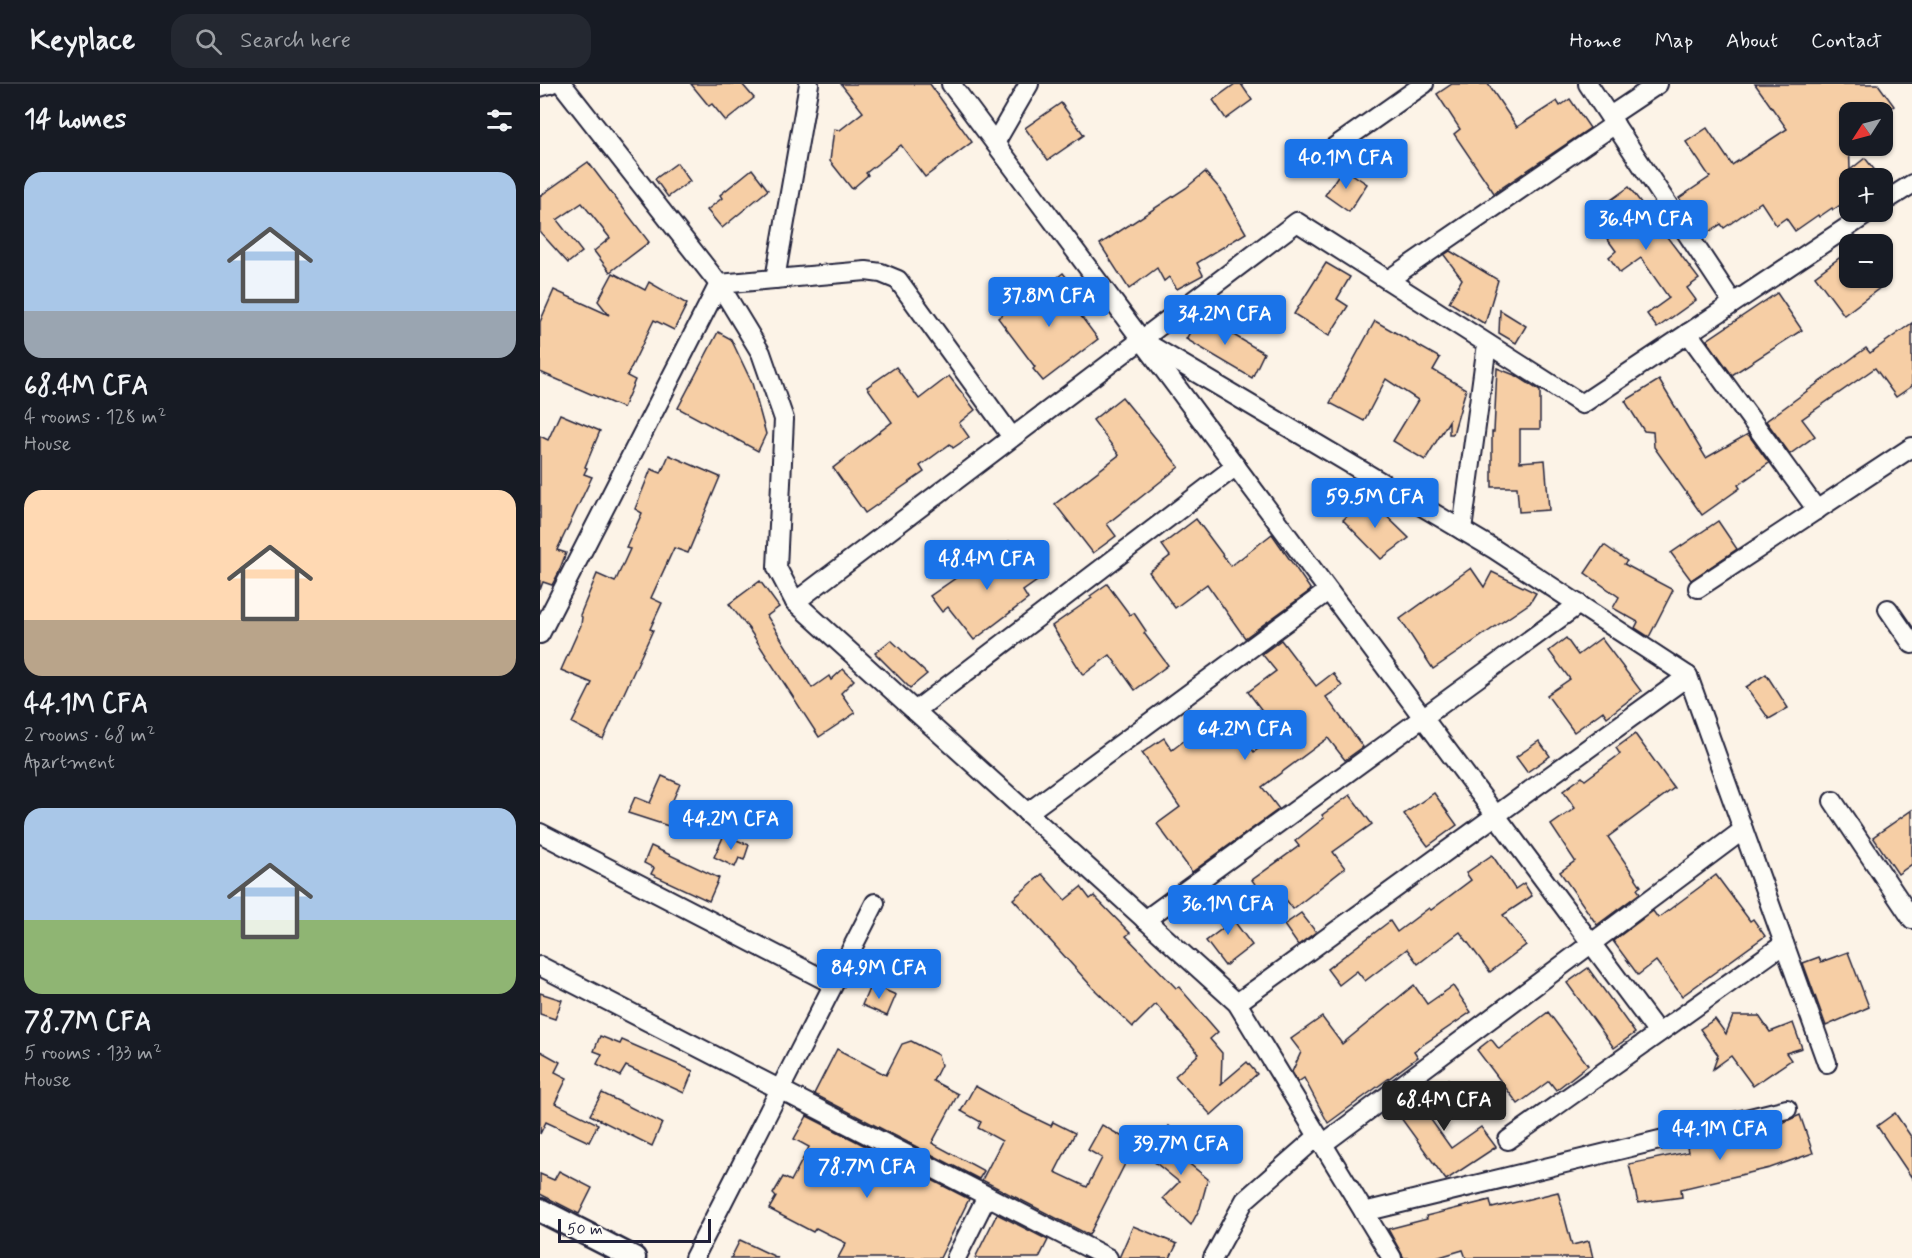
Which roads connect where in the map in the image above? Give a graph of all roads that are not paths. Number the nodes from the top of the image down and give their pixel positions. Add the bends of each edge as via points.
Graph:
1 (550, 84) edge
2 (562, 84) edge
3 (809, 84) edge
4 (951, 84) edge
5 (1029, 84) edge
6 (1424, 84) edge
7 (1588, 84) edge
8 (1658, 84) edge
9 (540, 87) edge
10 (1612, 120) junction
11 (995, 142) junction
12 (1323, 155) dead end
13 (1912, 184) edge
14 (1893, 196) edge
15 (1855, 222) edge
16 (775, 279) junction
17 (1388, 280) junction
18 (719, 284) junction
19 (1733, 303) junction
20 (1688, 333) junction
21 (1141, 340) junction
22 (1487, 344) junction
23 (1012, 437) junction
24 (1912, 447) edge
25 (1236, 466) junction
26 (1817, 510) junction
27 (1462, 530) junction
28 (1698, 588) dead end
29 (1328, 591) junction
30 (795, 602) junction
31 (1579, 604) junction
32 (1888, 609) dead end
33 (540, 634) edge
34 (1912, 644) edge
35 (1688, 676) junction
36 (915, 711) junction
37 (1423, 718) junction
38 (1833, 801) dead end
39 (1027, 813) junction
40 (1495, 816) junction
41 (1743, 830) junction
42 (540, 833) edge
43 (875, 903) dead end
44 (1912, 919) edge
45 (1145, 920) junction
46 (1591, 944) junction
47 (1784, 944) junction
48 (540, 966) edge
49 (833, 984) junction
50 (1237, 1003) junction
51 (1658, 1033) junction
52 (1827, 1063) dead end
53 (780, 1089) junction
54 (1787, 1109) dead end
55 (1320, 1140) junction
56 (1508, 1140) dead end
57 (987, 1196) junction
58 (540, 1210) edge
59 (1364, 1212) junction
60 (634, 1258) edge
61 (694, 1258) edge
62 (956, 1258) edge
63 (1108, 1258) edge
64 (1213, 1258) edge
65 (1392, 1258) edge

1 - 9 street
2 - 18 street
3 - 16 street
4 - 11 street
5 - 11 street
6 - 12 street
7 - 10 street
8 - 10 street
10 - 17 street
10 - 19 street
11 - 21 street
13 - 14 street
15 - 19 street
16 - 18 street
16 - 23 street via 866,271 898,280
17 - 21 street via 1297,222
17 - 22 street
18 - 30 street via 761,353 784,419 777,568
18 - 33 street
19 - 20 street
20 - 22 street via 1582,404
20 - 26 street
21 - 23 street
21 - 25 street
21 - 27 street
22 - 27 street
23 - 30 street
24 - 26 street
25 - 29 street
25 - 36 street
26 - 28 street
27 - 31 street
29 - 37 street
29 - 39 street
30 - 36 street
31 - 35 street
31 - 37 street
32 - 34 street
35 - 40 street
35 - 41 street
36 - 39 street
37 - 40 street
37 - 45 street
38 - 44 street
39 - 45 street
40 - 46 street
40 - 50 street
41 - 46 street
41 - 47 street
42 - 49 street
43 - 49 street
45 - 50 street
46 - 51 street
46 - 55 street
47 - 51 street
47 - 52 street
48 - 53 street
49 - 53 street
50 - 55 street
51 - 56 street
53 - 57 street
53 - 61 street
54 - 59 street
55 - 59 street
55 - 64 street via 1245,1200
57 - 62 street
57 - 63 street
58 - 60 street
59 - 65 street

